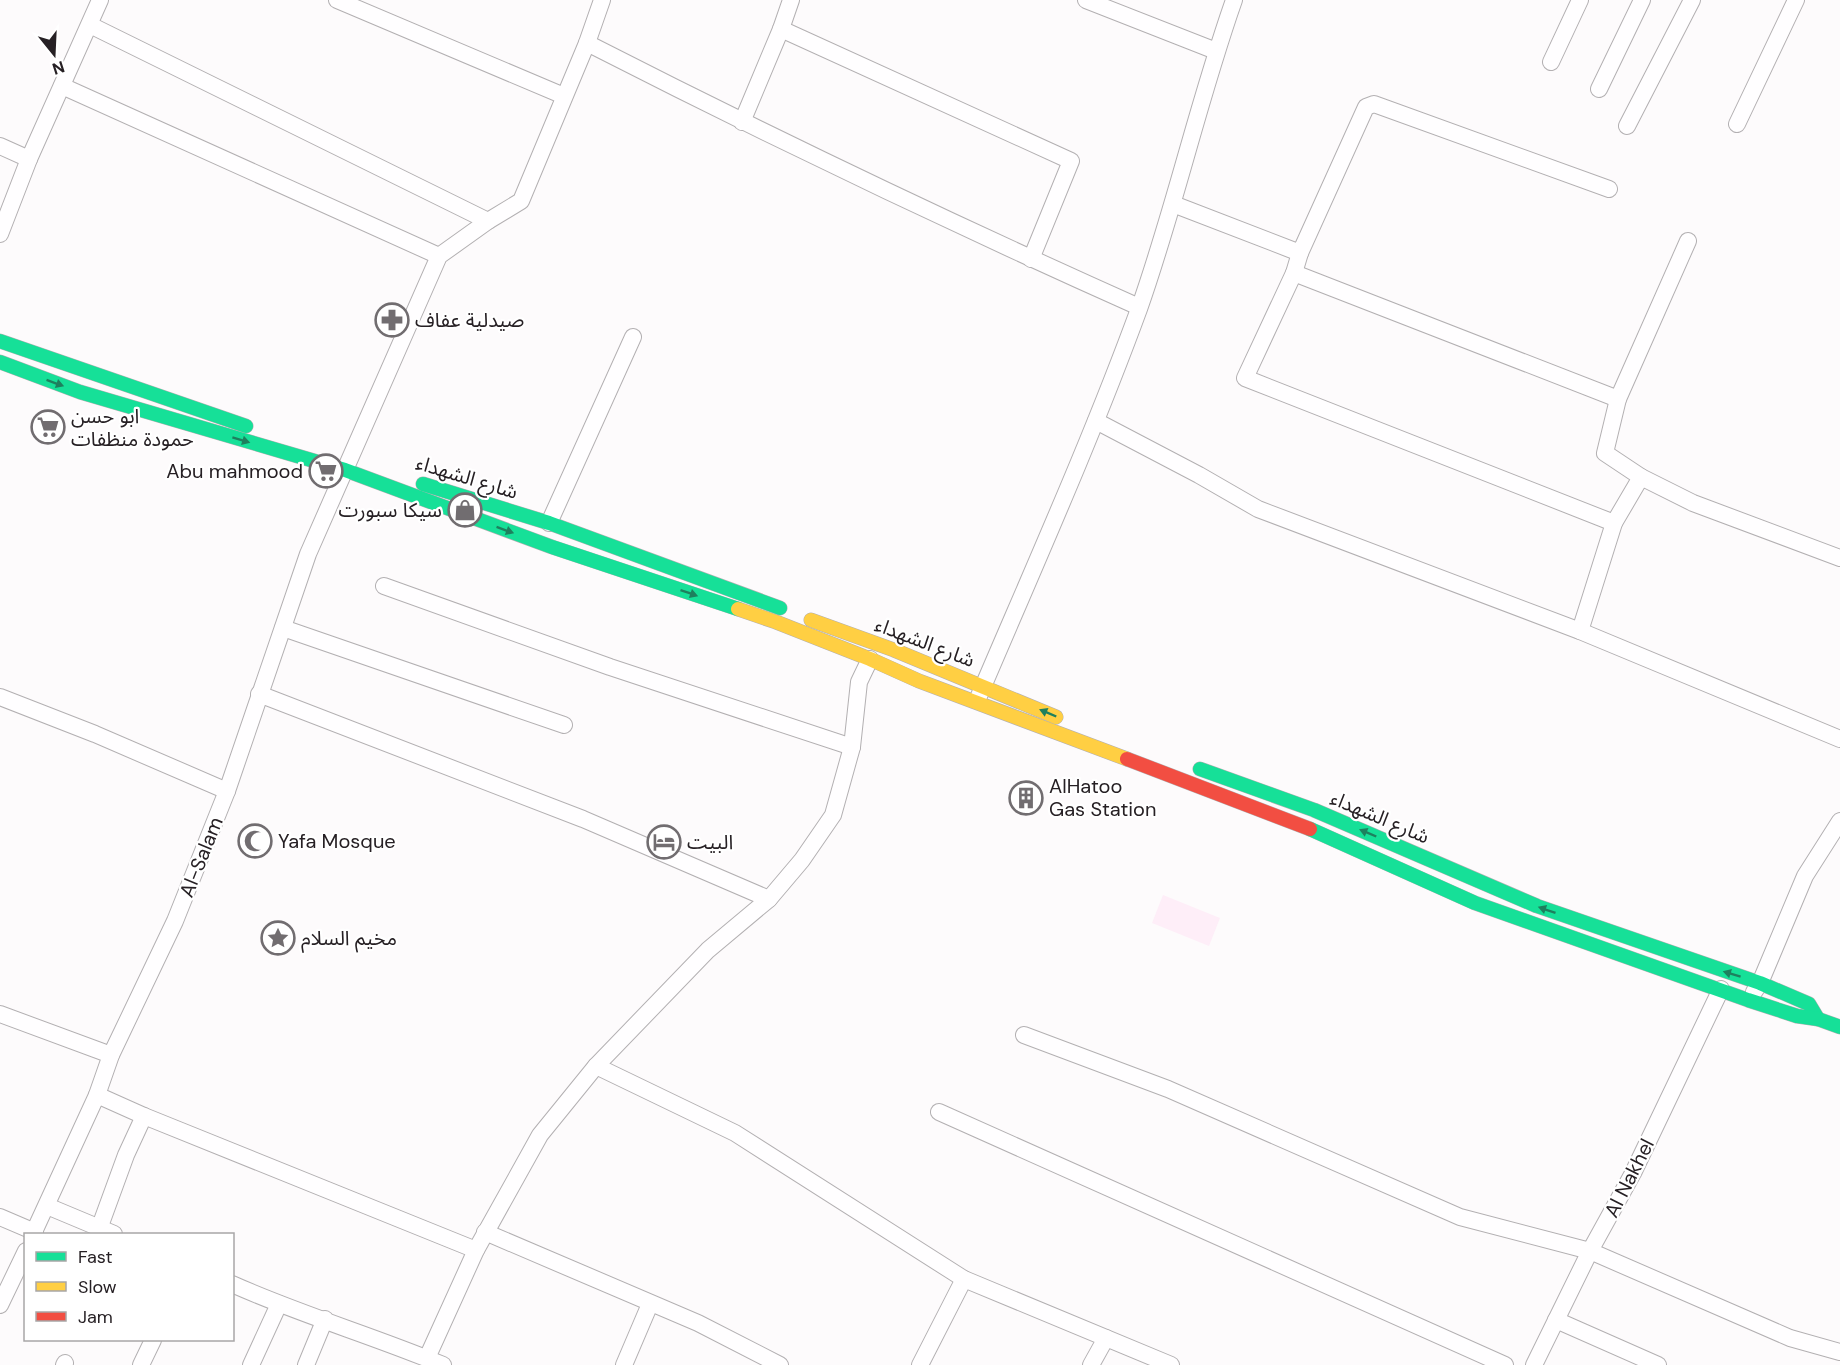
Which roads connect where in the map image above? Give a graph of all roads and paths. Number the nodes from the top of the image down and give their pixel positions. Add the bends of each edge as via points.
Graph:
1 (100, 0) edge
2 (336, 0) edge
3 (602, 0) edge
4 (791, 0) edge
5 (1086, 0) edge
6 (1234, 0) edge
7 (1580, 0) edge
8 (1642, 0) edge
9 (1692, 0) edge
10 (1796, 0) edge
11 (90, 25) junction
12 (782, 29) junction
13 (587, 43) junction
14 (1216, 51) junction
15 (1551, 62) dead end
16 (62, 86) junction
17 (1599, 89) dead end
18 (564, 96) junction
19 (742, 123) junction
20 (1737, 124) dead end
21 (1627, 126) dead end
22 (0, 146) edge
23 (29, 159) junction
24 (1610, 189) dead end
25 (1173, 204) junction
26 (488, 221) junction
27 (0, 234) edge
28 (1688, 241) dead end
29 (1300, 252) junction
30 (440, 256) junction
31 (1031, 259) junction
32 (1294, 273) junction
33 (1139, 307) junction
34 (633, 337) dead end
35 (0, 341) edge
36 (0, 362) edge
37 (1618, 399) junction
38 (1096, 421) junction
39 (347, 465) junction
40 (1641, 477) junction
41 (549, 523) junction
42 (1614, 523) junction
43 (1840, 558) edge
44 (384, 586) dead end
45 (283, 628) junction
46 (1580, 631) junction
47 (870, 659) junction
48 (983, 686) junction
49 (260, 694) junction
50 (0, 697) edge
51 (976, 702) junction
52 (564, 725) dead end
53 (1102, 735) dead end
54 (1840, 739) edge
55 (852, 747) junction
56 (1191, 766) dead end
57 (227, 791) junction
58 (1840, 821) edge
59 (769, 899) junction
60 (1760, 982) junction
61 (1720, 989) junction
62 (1748, 1000) junction
63 (0, 1014) edge
64 (1818, 1019) junction
65 (1840, 1027) edge
66 (1024, 1035) dead end
67 (111, 1055) junction
68 (596, 1066) junction
69 (97, 1095) junction
70 (939, 1112) dead end
71 (144, 1116) junction
72 (47, 1206) junction
73 (0, 1217) edge
74 (106, 1232) edge
75 (485, 1232) junction
76 (34, 1233) edge
77 (476, 1250) junction
78 (1590, 1251) junction
79 (24, 1255) edge
80 (964, 1279) junction
81 (234, 1285) edge
82 (650, 1304) junction
83 (0, 1305) edge
84 (279, 1305) junction
85 (325, 1319) junction
86 (1556, 1320) junction
87 (1106, 1338) junction
88 (153, 1341) edge
89 (1840, 1352) edge
90 (427, 1358) junction
91 (141, 1365) edge
92 (251, 1365) edge
93 (306, 1365) edge
94 (443, 1365) edge
95 (624, 1365) edge
96 (780, 1365) edge
97 (920, 1365) edge
98 (1091, 1365) edge
99 (1171, 1365) edge
100 (1505, 1365) edge
101 (1534, 1365) edge
102 (1658, 1365) edge

1 - 11 street
2 - 18 street
3 - 13 street
4 - 12 street
5 - 14 street
6 - 14 street
7 - 15 street
8 - 17 street
9 - 21 street
10 - 20 street
11 - 16 street
11 - 26 street
12 - 19 street
12 - 31 street via 1071,161
13 - 18 street
13 - 19 street
14 - 25 street
16 - 23 street
16 - 30 street
18 - 26 street via 521,201
19 - 31 street
22 - 23 street
23 - 27 street
24 - 29 street via 1374,104 1366,107
25 - 29 street
25 - 33 street
26 - 30 street
28 - 37 street
29 - 32 street
30 - 39 street, Al-Salam
31 - 33 street
32 - 37 street
32 - 42 street via 1245,378
33 - 38 street
34 - 41 street
35 - 39 main road, شارع الشهداء
36 -> 39 main road, شارع الشهداء via 80,392
37 - 40 street via 1605,453
38 - 46 street via 1258,509
38 - 48 street
39 - 41 main road, شارع الشهداء
39 - 45 street, Al-Salam via 308,554
39 -> 47 main road, شارع الشهداء via 552,547 776,622
40 - 42 street
40 - 43 street via 1693,503
41 - 48 main road, شارع الشهداء
42 - 46 street
44 - 55 street via 610,667
45 - 49 street, Al-Salam
45 - 52 street
46 - 54 street
47 - 51 main road, شارع الشهداء
47 - 55 street via 859,682
48 - 51 street
53 -> 48 main road, شارع الشهداء
49 - 57 street, Al-Salam
49 - 59 street via 583,819
50 - 57 street
51 - 61 main road, شارع الشهداء via 1304,826 1475,903
55 - 59 street via 833,815
60 -> 56 main road, شارع الشهداء via 1537,906 1314,810
57 - 67 street, Al-Salam via 175,921
58 - 60 street via 1805,876
59 - 68 street via 708,950
60 - 62 street
60 - 64 main road, شارع الشهداء via 1809,1004
61 - 62 main road, شارع الشهداء
61 - 78 street, Al Nakhel via 1633,1173
62 - 64 main road, شارع الشهداء
63 - 67 street
64 - 65 main road, شارع الشهداء
66 - 78 street via 1168,1089 1460,1217
67 - 69 street, Al-Salam
68 - 75 street via 540,1135
68 - 80 street via 735,1133
69 - 71 street
69 - 72 street, Al-Salam
70 - 100 street
71 - 74 street via 126,1155
71 - 77 street
72 - 74 street
72 - 76 street, Al-Salam
73 - 76 street
75 - 77 street
75 - 82 street
77 - 90 street
78 - 86 street, Al Nakhel
78 - 89 street via 1790,1338
79 - 83 street
80 - 87 street
80 - 97 street
81 - 84 street
82 - 95 street
82 - 96 street
84 - 85 street
84 - 92 street
85 - 90 street
85 - 93 street
86 - 101 street, Al Nakhel
86 - 102 street
87 - 98 street
87 - 99 street
88 - 91 street
90 - 94 street

